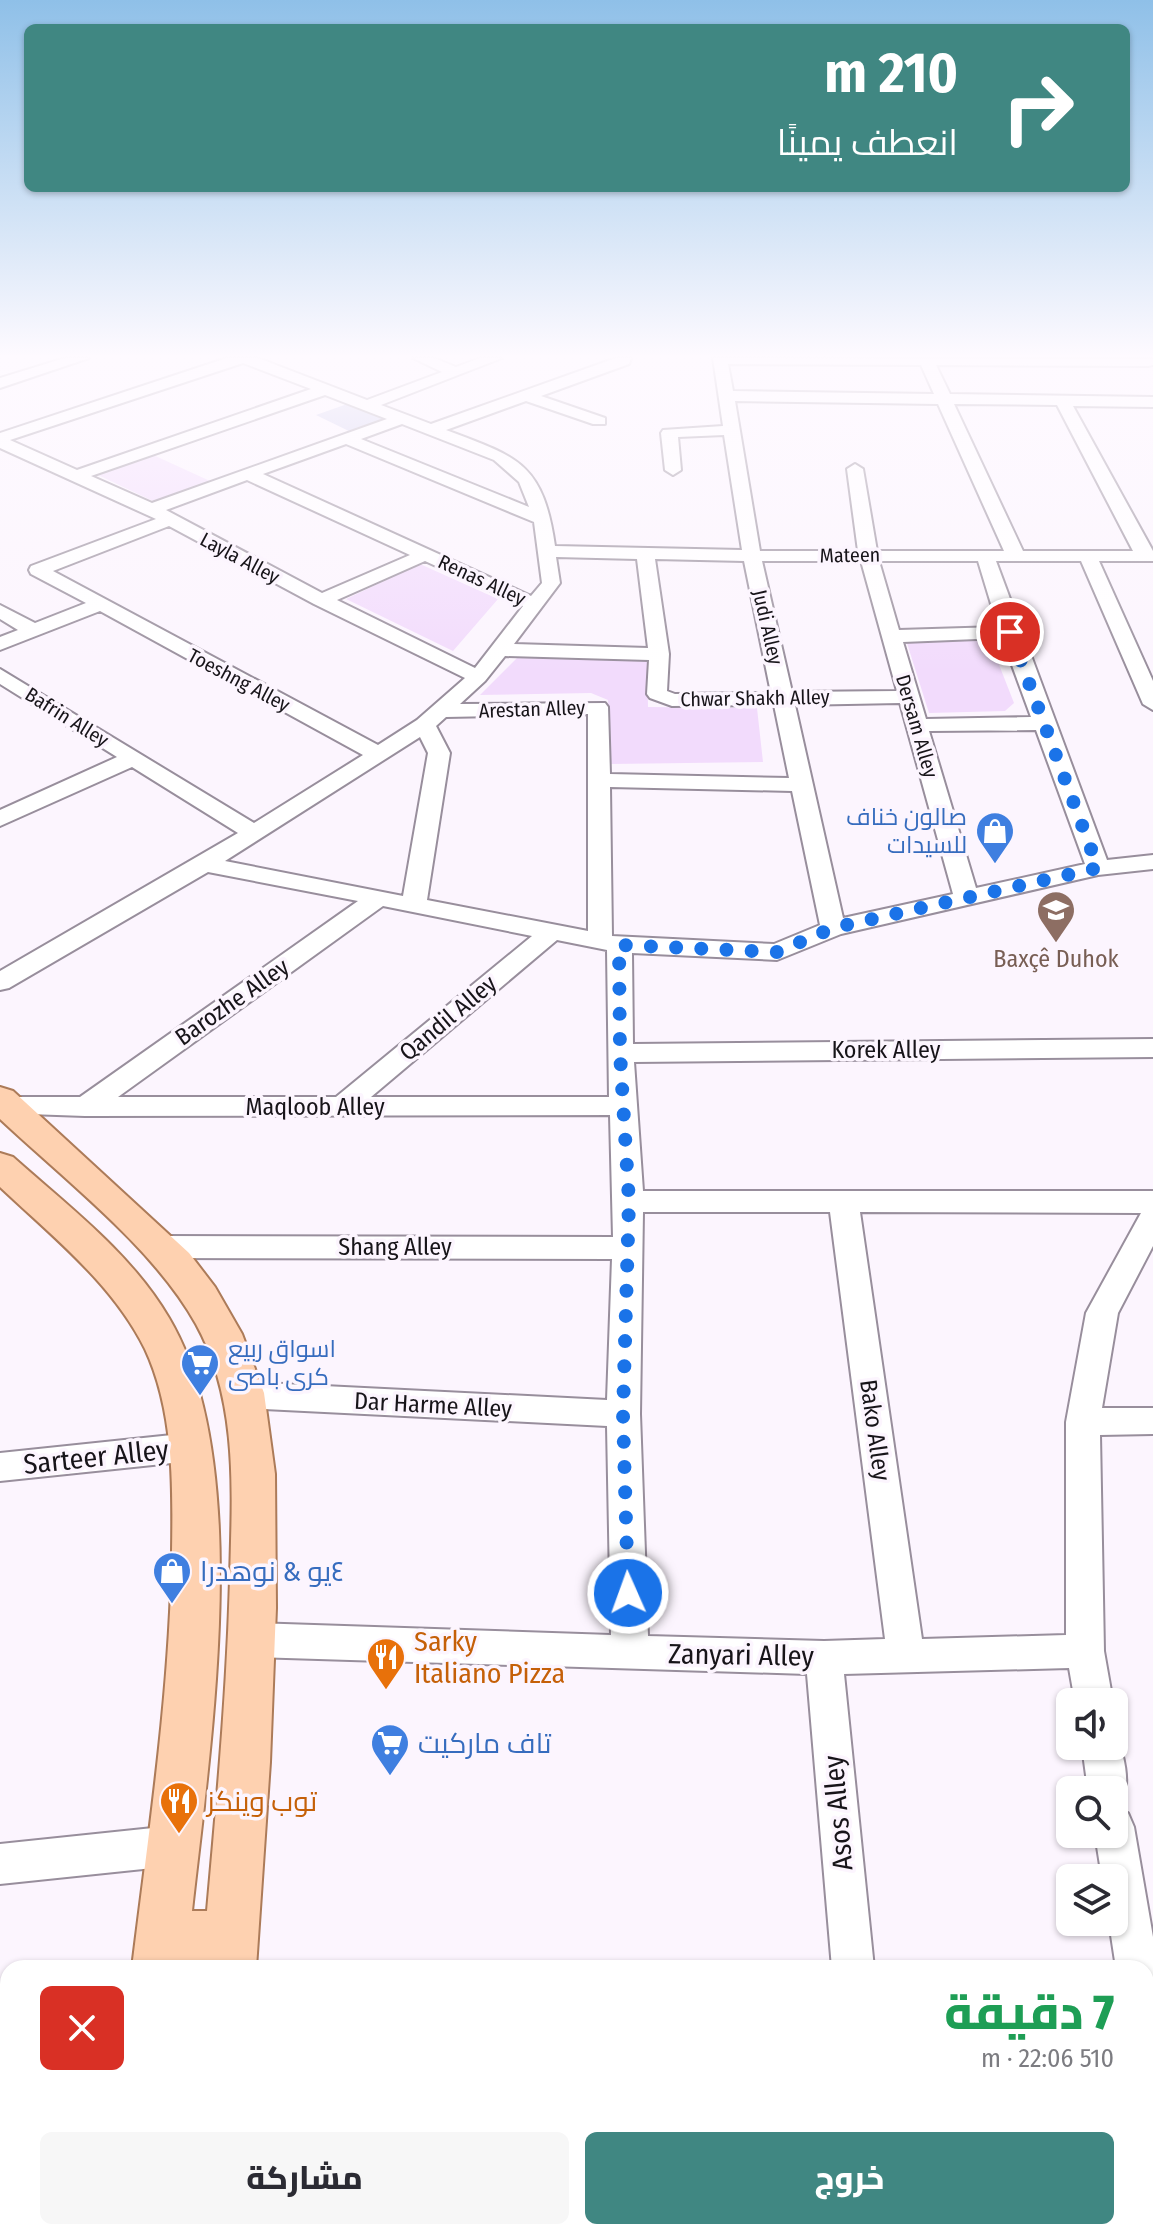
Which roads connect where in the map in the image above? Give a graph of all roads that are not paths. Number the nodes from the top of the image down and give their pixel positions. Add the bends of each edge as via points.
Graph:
1 (41, 463) edge
2 (115, 463) edge
3 (284, 463) edge
4 (404, 463) edge
5 (507, 463) edge
6 (672, 463) edge
7 (737, 463) edge
8 (973, 463) edge
9 (1097, 463) edge
10 (855, 469) dead end
11 (673, 470) dead end
12 (250, 475) junction
13 (73, 477) junction
14 (159, 514) junction
15 (542, 519) junction
16 (546, 551) junction
17 (645, 553) junction
18 (427, 554) junction
19 (868, 554) junction
20 (1087, 555) junction
21 (752, 556) junction
22 (985, 556) junction
23 (1016, 556) junction
24 (1149, 556) edge
25 (321, 600) junction
26 (99, 605) junction
27 (536, 605) junction
28 (0, 611) edge
29 (34, 631) junction
30 (1010, 632) junction
31 (891, 636) junction
32 (0, 644) edge
33 (499, 650) junction
34 (659, 654) junction
35 (0, 675) edge
36 (478, 677) junction
37 (909, 697) junction
38 (784, 698) junction
39 (1153, 704) edge
40 (433, 718) junction
41 (1045, 723) junction
42 (917, 725) junction
43 (378, 754) junction
44 (133, 758) junction
45 (599, 780) junction
46 (802, 785) junction
47 (2, 816) edge
48 (254, 833) junction
49 (204, 864) junction
50 (1152, 864) edge
51 (1098, 868) junction
52 (380, 897) junction
53 (966, 897) junction
54 (414, 904) junction
55 (833, 928) junction
56 (554, 930) junction
57 (609, 942) junction
58 (0, 982) edge
59 (1153, 1048) edge
60 (620, 1053) junction
61 (4, 1103) edge
62 (623, 1106) junction
63 (85, 1107) junction
64 (341, 1107) junction
65 (0, 1166) edge
66 (629, 1201) junction
67 (1153, 1202) edge
68 (844, 1203) junction
69 (1153, 1218) edge
70 (161, 1247) junction
71 (630, 1248) junction
72 (244, 1395) junction
73 (623, 1414) junction
74 (1153, 1421) edge
75 (1083, 1422) junction
76 (191, 1447) junction
77 (0, 1467) edge
78 (253, 1640) junction
79 (1085, 1651) junction
80 (630, 1653) junction
81 (906, 1657) junction
82 (824, 1658) junction
83 (1092, 1688) edge
84 (172, 1846) junction
85 (1117, 1848) edge
86 (0, 1864) edge
87 (161, 1947) edge
88 (230, 1950) edge
89 (852, 1960) edge
90 (1136, 1960) edge

1 - 13 street, Layla Alley
2 - 13 street
3 - 12 street
4 - 15 street
5 - 15 street via 527,480
6 - 11 street
7 - 21 street, Judi Alley
8 - 23 street
9 - 24 street
10 - 19 street, Dersam Alley
12 - 14 street
12 - 18 street, Renas Alley
13 - 14 street, Layla Alley
14 - 25 street, Layla Alley
14 - 26 street, Toeshng Alley via 38,570
15 - 16 street
16 - 17 street, Mateen
16 - 27 street via 551,583
17 - 21 street, Mateen
17 - 34 street
18 - 25 street, Renas Alley
18 - 27 street, Renas Alley
19 - 21 street, Mateen
19 - 22 street, Mateen
19 - 31 street, Dersam Alley
20 - 23 street, Mateen
20 - 24 street, Mateen
20 - 39 street
21 - 38 street, Judi Alley
22 - 23 street, Mateen
22 - 30 street
25 - 36 street, Layla Alley
26 - 29 street
26 - 43 street, Toeshng Alley
27 - 33 street
28 - 29 street
29 - 32 street
30 - 31 street
30 - 41 street
31 - 37 street, Dersam Alley
33 - 34 street
33 - 36 street
34 - 38 street, Chwar Shakh Alley via 657,694 672,700
35 - 44 street, Bafrin Alley
36 - 40 street
37 - 38 street, Chwar Shakh Alley
37 - 42 street, Dersam Alley
38 - 46 street, Judi Alley
40 - 43 street
40 - 45 street, Arestan Alley via 598,707
40 - 54 street via 439,753
41 - 42 street
41 - 51 street
42 - 53 street, Dersam Alley
43 - 48 street
44 - 47 street, Bafrin Alley
44 - 48 street, Bafrin Alley
45 - 46 street
45 - 57 street, Arestan Alley
46 - 55 street, Judi Alley
48 - 49 street
49 - 52 street
49 - 58 street
50 - 51 street
51 - 53 street
52 - 54 street
52 - 63 street, Barozhe Alley
53 - 55 street
54 - 56 street
55 - 57 street via 777,952
56 - 57 street
56 - 64 street, Qandil Alley
57 - 60 street, Arestan Alley
59 - 60 street, Korek Alley
60 - 62 street, Arestan Alley
61 - 63 street, Maqloob Alley
61 - 70 main road
62 - 64 street, Maqloob Alley
62 - 66 street, Arestan Alley
63 - 64 street, Maqloob Alley
65 - 76 main road via 135,1298 172,1366
66 - 68 street
66 - 71 street, Arestan Alley
67 - 68 street
68 - 81 street, Bako Alley
69 - 75 street via 1102,1313
70 - 71 street, Shang Alley
70 - 72 main road via 212,1314
71 - 73 street, Arestan Alley
72 - 73 street, Dar Harme Alley
72 - 78 main road via 252,1447
73 - 80 street, Arestan Alley
74 - 75 street
75 - 79 street
76 - 77 street, Sarteer Alley
76 - 84 main road via 193,1667
78 - 80 street, Zanyari Alley
78 - 88 main road
79 - 81 street, Zanyari Alley
79 - 83 street
80 - 82 street, Zanyari Alley
81 - 82 street, Zanyari Alley
82 - 89 street, Asos Alley
84 - 86 street
84 - 87 main road
85 - 90 street
87 - 88 main road via 188,1938

